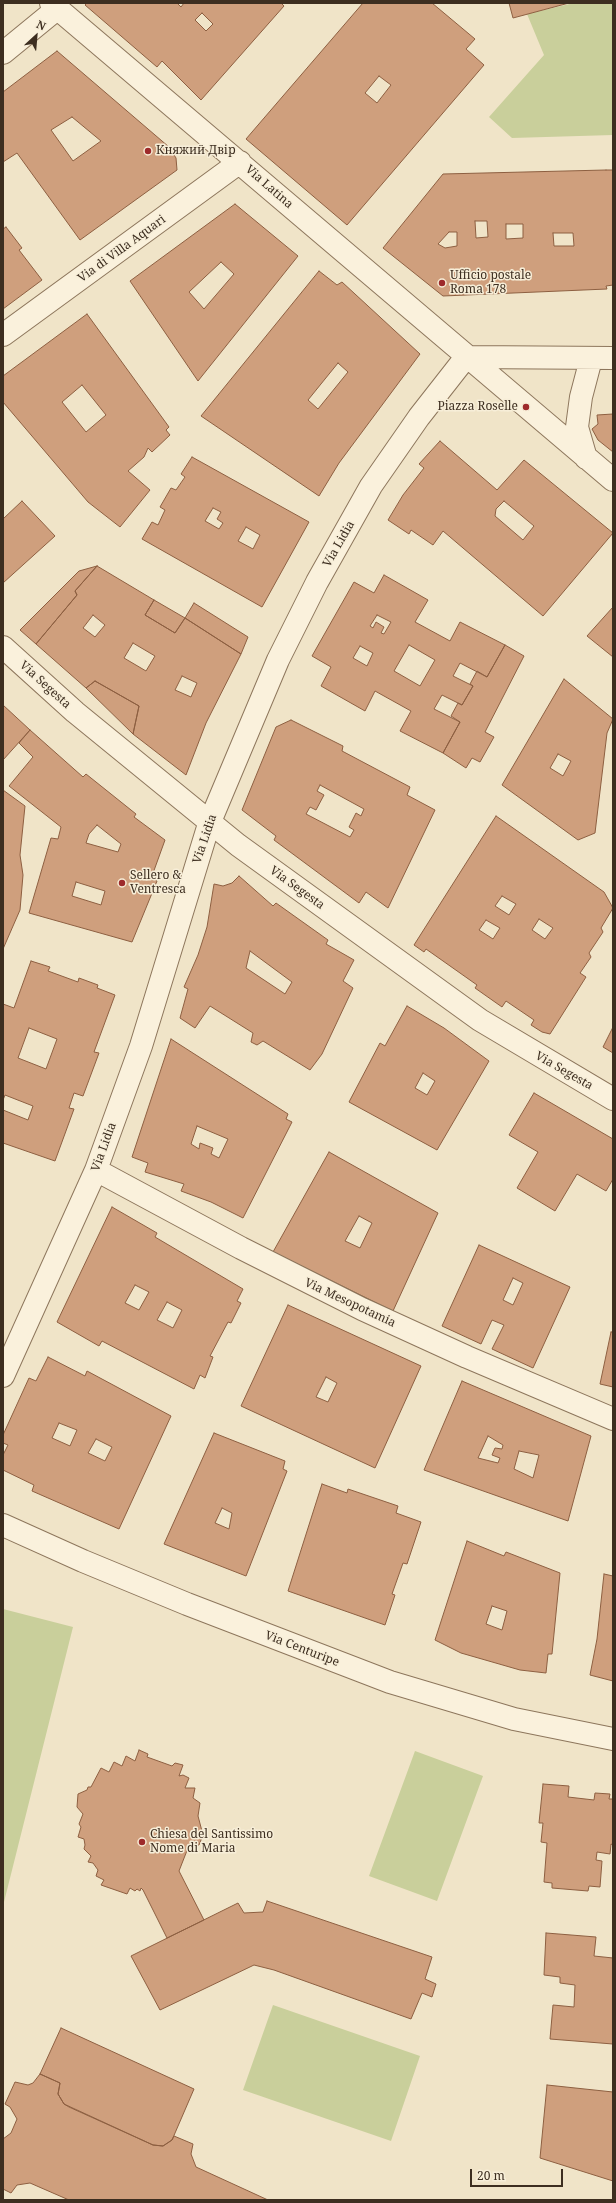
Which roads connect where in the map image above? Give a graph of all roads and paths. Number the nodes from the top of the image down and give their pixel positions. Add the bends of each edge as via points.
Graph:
1 (54, 5) edge
2 (3, 52) edge
3 (240, 162) junction
4 (3, 335) edge
5 (466, 358) junction
6 (613, 358) edge
7 (591, 359) junction
8 (586, 458) junction
9 (613, 480) edge
10 (3, 647) edge
11 (209, 824) junction
12 (613, 1099) edge
13 (96, 1170) junction
14 (3, 1376) edge
15 (613, 1419) edge
16 (3, 1525) edge
17 (613, 1739) edge

1 - 2 street
1 - 3 street, Via Latina
3 - 4 street, Via di Villa Aquari
3 - 5 street, Via Latina
5 - 7 street
5 - 8 street
5 - 11 street, Via Lidia via 392,454 317,582 278,660
6 - 7 street
7 - 8 street via 581,397 577,427
8 - 9 street
10 - 11 street, Via Segesta via 75,712
11 - 12 street, Via Segesta via 480,1020
11 - 13 street, Via Lidia via 140,1046
13 - 14 street, Via Lidia
13 - 15 street, Via Mesopotamia via 362,1310
16 - 17 street, Via Centuripe via 83,1562 390,1682 499,1715

